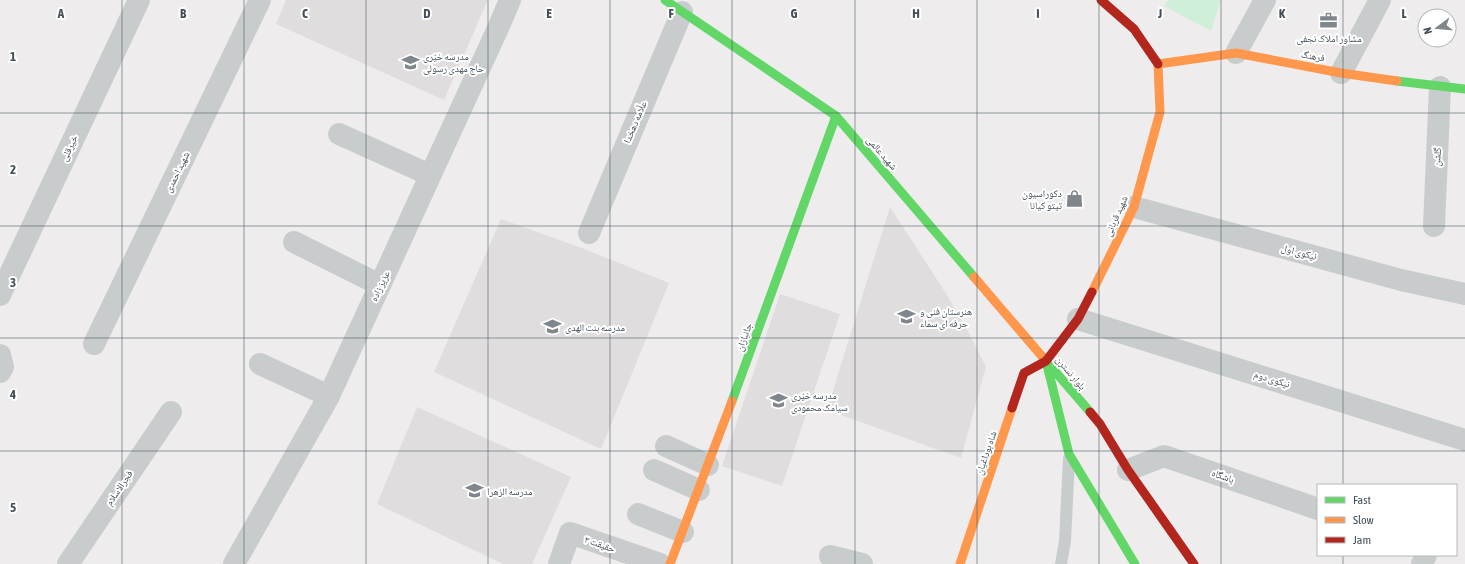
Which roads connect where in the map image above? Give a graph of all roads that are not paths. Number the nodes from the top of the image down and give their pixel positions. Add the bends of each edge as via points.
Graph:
1 (139, 0) edge
2 (260, 0) edge
3 (510, 0) edge
4 (1101, 0) edge
5 (1265, 0) edge
6 (1380, 0) edge
7 (673, 6) edge
8 (1236, 53) junction
9 (1158, 64) junction
10 (1341, 73) junction
11 (1440, 87) junction
12 (1465, 89) edge
13 (836, 116) junction
14 (340, 134) dead end
15 (430, 175) junction
16 (1134, 207) junction
17 (1434, 226) dead end
18 (589, 233) dead end
19 (294, 242) dead end
20 (380, 285) junction
21 (1465, 294) edge
22 (0, 295) edge
23 (1078, 319) junction
24 (94, 344) dead end
25 (0, 355) edge
26 (1046, 361) junction
27 (260, 364) dead end
28 (0, 372) edge
29 (329, 396) junction
30 (171, 412) dead end
31 (1465, 440) edge
32 (666, 446) dead end
33 (1069, 454) junction
34 (708, 465) junction
35 (654, 470) dead end
36 (1128, 470) junction
37 (699, 490) junction
38 (1317, 509) edge
39 (638, 514) dead end
40 (684, 532) junction
41 (830, 556) dead end
42 (68, 564) edge
43 (234, 564) edge
44 (559, 564) edge
45 (660, 564) edge
46 (670, 564) edge
47 (862, 564) edge
48 (960, 564) edge
49 (1061, 564) edge
50 (1135, 564) edge
51 (1194, 564) edge

1 - 22 street, خیرقلی
2 - 24 street, شهید احمدی
3 - 15 street, عزیز زاده
4 - 9 main road via 1134,29
5 - 8 street
6 - 10 street
7 - 13 main road, شهید عالمی
7 - 18 street, علّامه دهخدا
8 - 9 main road, فرهنگ
8 - 10 main road, فرهنگ
9 - 16 main road, شهید قربانی via 1160,112
10 - 11 main road, فرهنگ
11 - 12 main road, فرهنگ
11 - 17 street, گلشن
13 - 26 main road, شهید عالمی
13 - 34 main road, جانبازان
14 - 15 street
15 - 20 street, عزیز زاده
16 - 21 street, نیکوی اول via 1401,280
16 - 23 main road, شهید قربانی
19 - 20 street
20 - 29 street, عزیز زاده
23 - 26 main road, شهید قربانی
23 - 31 street, نیکوی دوم
25 - 28 street via 3,367
26 - 33 main road, بلوار نسترن
26 - 36 main road, بلوار نسترن via 1100,424
26 - 48 main road, شاه بوداغیان via 1024,373
27 - 29 street
29 - 43 street, عزیز زاده
30 - 42 street, فجرالاسلام
32 - 34 street
33 - 49 lane via 1065,541
33 - 50 main road, بلوار نسترن
34 - 37 main road, جانبازان
35 - 37 street
36 - 38 street, باشگاه via 1164,456
36 - 51 main road, بلوار نسترن
37 - 40 main road, جانبازان
39 - 40 street
40 - 46 main road, جانبازان
41 - 47 street
44 - 45 street, حقیقت ۳ via 570,534

